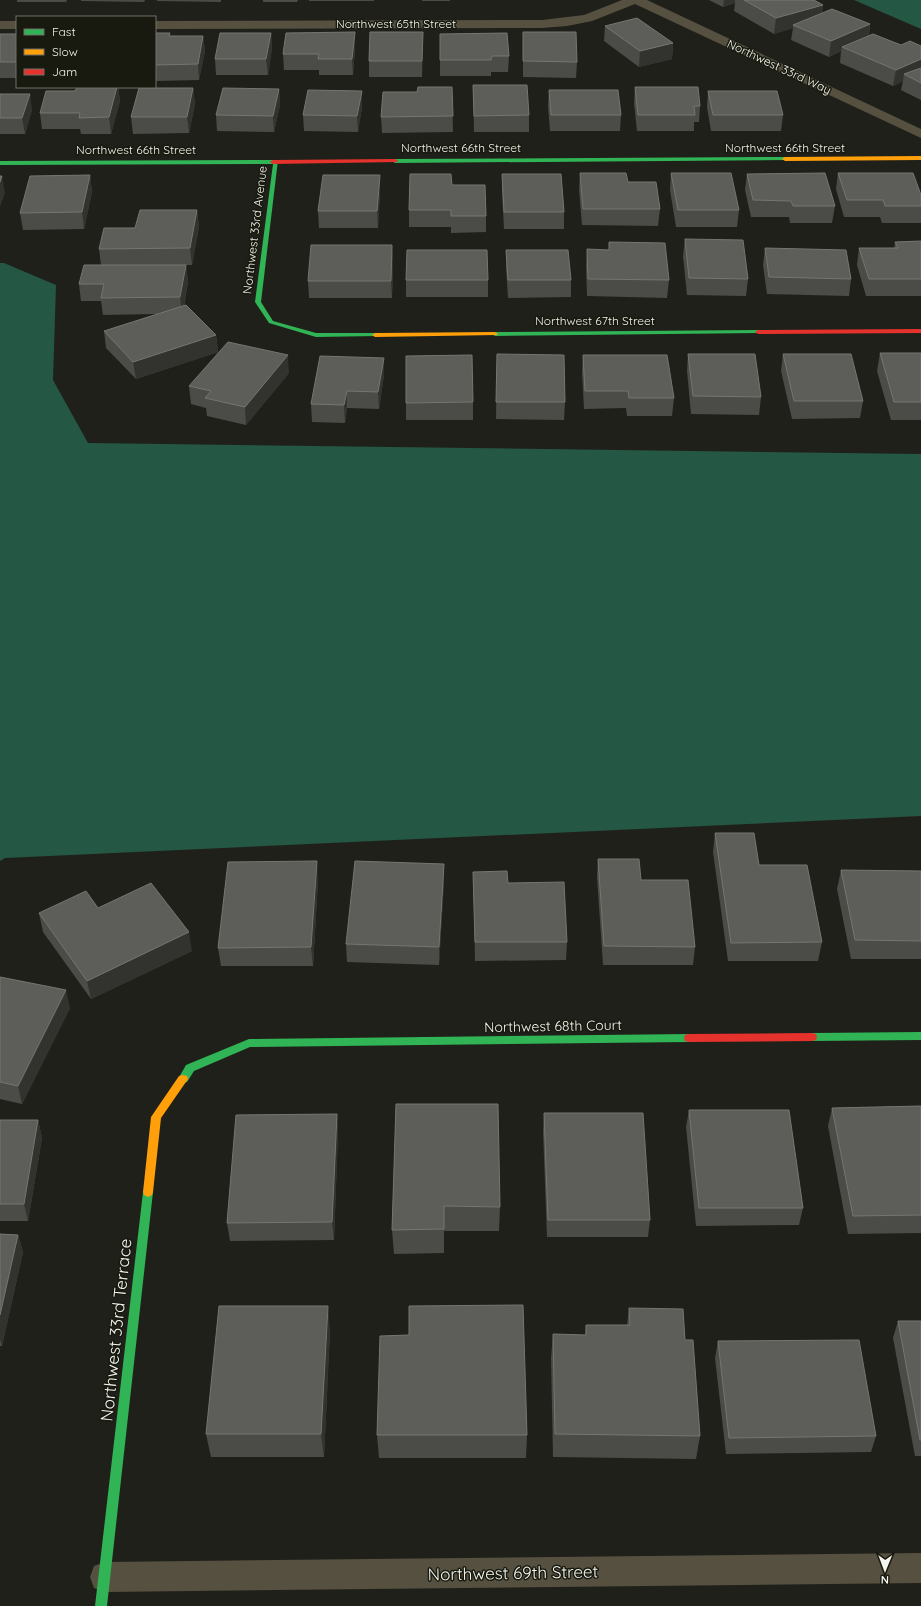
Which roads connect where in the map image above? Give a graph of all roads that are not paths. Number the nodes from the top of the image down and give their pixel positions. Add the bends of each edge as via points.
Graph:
1 (634, 0) edge
2 (637, 0) edge
3 (0, 25) edge
4 (16, 25) edge
5 (156, 25) edge
6 (921, 134) edge
7 (921, 158) edge
8 (276, 161) junction
9 (0, 163) edge
10 (270, 322) joint
11 (921, 331) edge
12 (921, 1036) edge
13 (190, 1068) joint
14 (921, 1568) edge
15 (105, 1577) junction
16 (100, 1606) edge

1 - 5 street, Northwest 65th Street via 587,18 542,24
2 - 6 street, Northwest 33rd Way
3 - 4 street
7 - 8 street, Northwest 66th Street
8 - 9 street, Northwest 66th Street
8 - 10 street, Northwest 33rd Avenue via 258,302
10 - 11 street, Northwest 67th Street via 316,334
12 - 13 street, Northwest 68th Court via 249,1043
13 - 15 street, Northwest 33rd Terrace via 156,1117
14 - 15 street, Northwest 69th Street
15 - 16 street, Northwest 33rd Terrace

